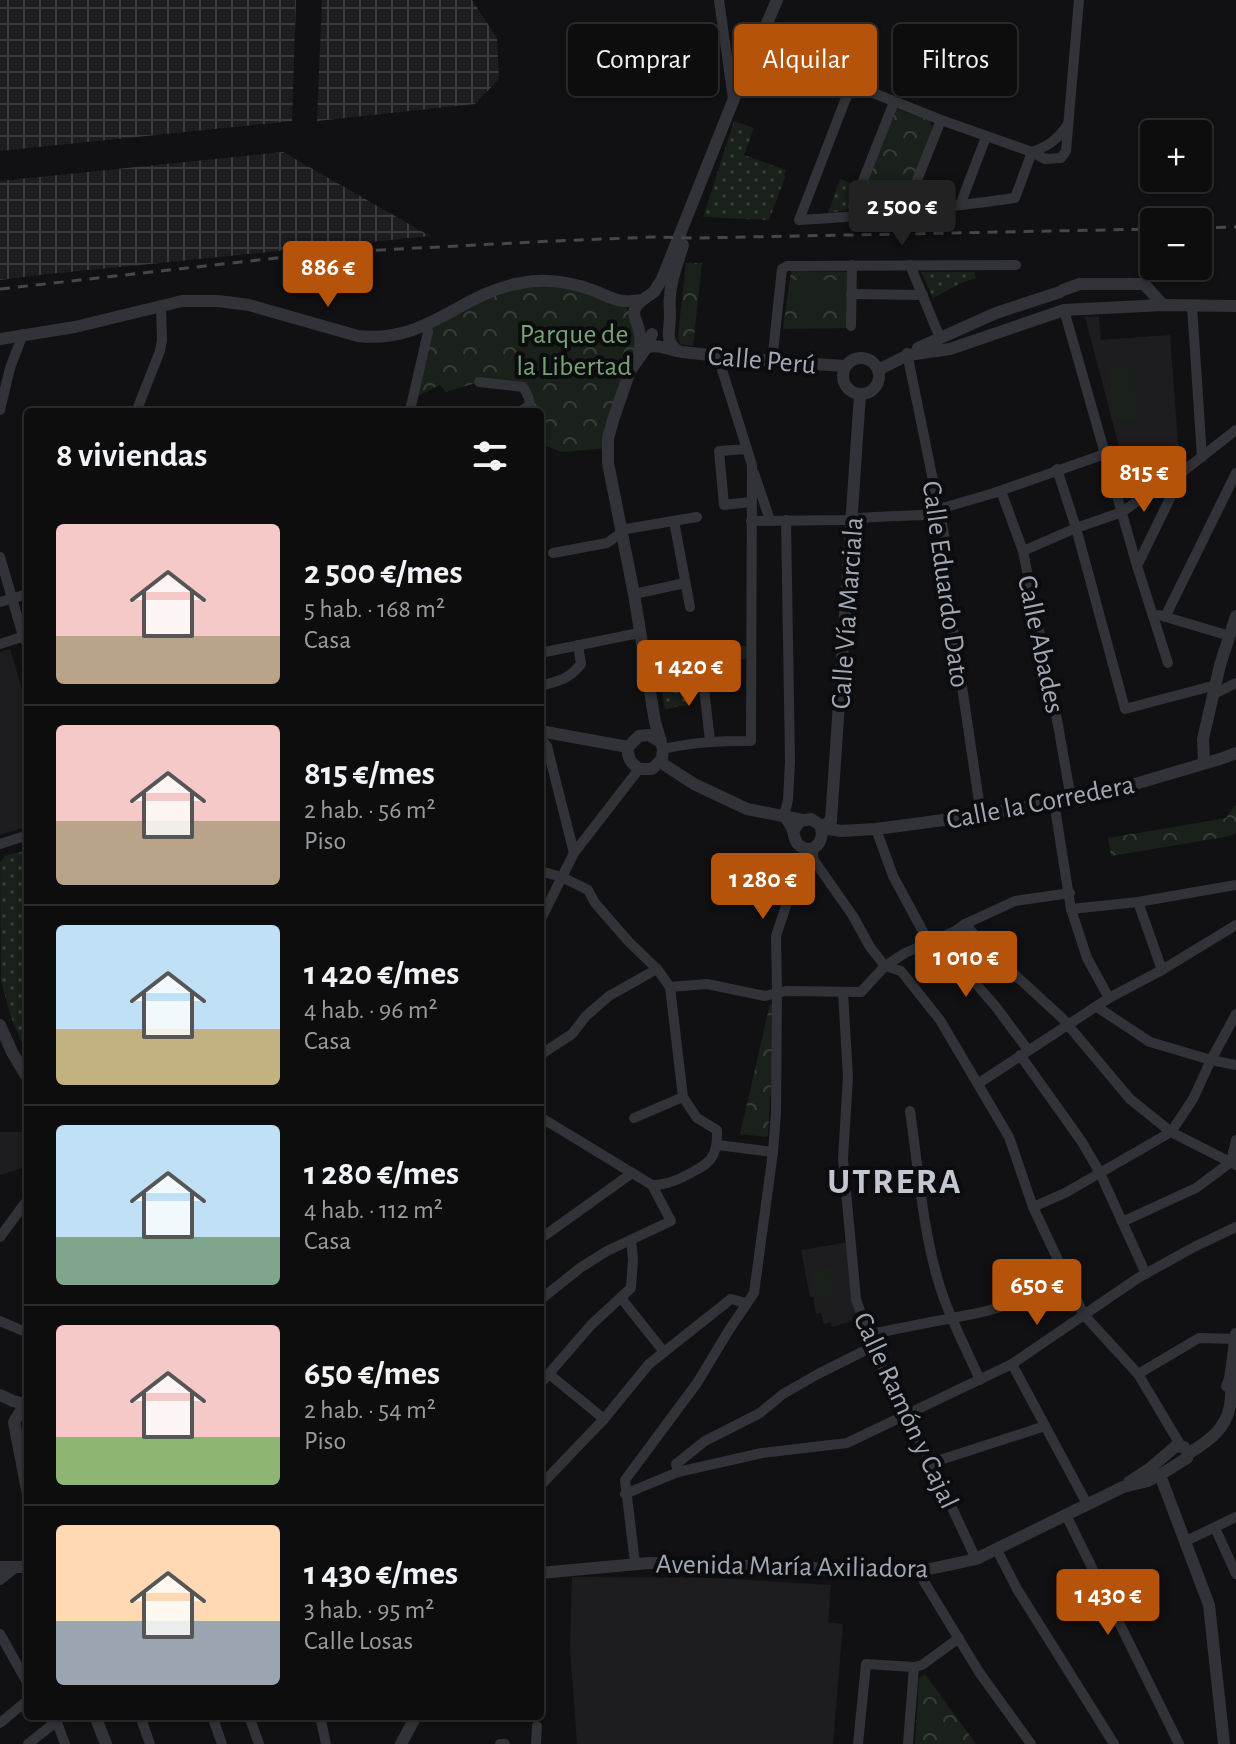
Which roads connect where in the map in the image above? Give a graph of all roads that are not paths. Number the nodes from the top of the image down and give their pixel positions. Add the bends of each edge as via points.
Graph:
1 (719, 0) edge
2 (777, 0) edge
3 (1079, 0) edge
4 (766, 24) edge
5 (877, 95) edge
6 (735, 96) edge
7 (847, 96) edge
8 (733, 101) junction
9 (894, 102) junction
10 (941, 120) junction
11 (1068, 124) junction
12 (986, 137) junction
13 (1032, 152) junction
14 (697, 196) junction
15 (960, 205) junction
16 (853, 206) dead end
17 (929, 209) junction
18 (852, 265) junction
19 (910, 265) junction
20 (1016, 265) dead end
21 (1062, 291) junction
22 (1152, 292) junction
23 (851, 294) junction
24 (923, 295) junction
25 (644, 299) junction
26 (620, 301) junction
27 (1163, 305) junction
28 (161, 306) junction
29 (1143, 306) junction
30 (1192, 306) junction
31 (1236, 306) edge
32 (1064, 310) junction
33 (669, 316) junction
34 (636, 323) junction
35 (427, 326) junction
36 (851, 326) dead end
37 (23, 334) junction
38 (653, 334) junction
39 (940, 338) junction
40 (0, 339) edge
41 (661, 346) junction
42 (678, 351) junction
43 (642, 353) junction
44 (908, 354) junction
45 (718, 357) junction
46 (772, 362) junction
47 (845, 366) junction
48 (877, 369) junction
49 (479, 382) dead end
50 (860, 394) junction
51 (138, 408) edge
52 (411, 408) edge
53 (526, 408) edge
54 (0, 410) edge
55 (1236, 430) edge
56 (747, 449) junction
57 (1105, 454) junction
58 (1202, 457) junction
59 (752, 465) junction
60 (1057, 469) junction
61 (1181, 473) junction
62 (1236, 473) edge
63 (1001, 491) junction
64 (1223, 500) junction
65 (751, 502) junction
66 (1236, 506) edge
67 (939, 509) junction
68 (1122, 512) junction
69 (697, 517) dead end
70 (852, 519) junction
71 (770, 520) junction
72 (786, 520) junction
73 (674, 521) junction
74 (751, 521) junction
75 (1076, 528) junction
76 (620, 531) junction
77 (1023, 551) junction
78 (553, 553) dead end
79 (0, 557) edge
80 (1137, 566) junction
81 (685, 583) junction
82 (634, 594) junction
83 (24, 595) edge
84 (12, 598) junction
85 (0, 602) edge
86 (690, 607) dead end
87 (1160, 616) junction
88 (1236, 616) edge
89 (24, 633) edge
90 (639, 633) junction
91 (1230, 636) junction
92 (24, 639) edge
93 (0, 644) edge
94 (578, 645) junction
95 (544, 652) edge
96 (1168, 663) dead end
97 (702, 671) dead end
98 (1236, 683) edge
99 (544, 685) edge
100 (1215, 689) junction
101 (544, 732) edge
102 (710, 741) junction
103 (544, 742) edge
104 (628, 747) junction
105 (658, 747) junction
106 (1236, 753) edge
107 (545, 761) edge
108 (1212, 761) junction
109 (639, 769) junction
110 (1071, 799) junction
111 (1054, 802) junction
112 (981, 815) junction
113 (784, 816) junction
114 (803, 820) junction
115 (822, 827) junction
116 (876, 829) junction
117 (794, 830) junction
118 (841, 831) junction
119 (24, 836) edge
120 (0, 844) edge
121 (812, 851) junction
122 (574, 853) junction
123 (544, 872) edge
124 (562, 877) junction
125 (1236, 885) edge
126 (1070, 893) junction
127 (1138, 902) junction
128 (1071, 909) junction
129 (544, 913) edge
130 (965, 924) junction
131 (1236, 925) edge
132 (930, 942) junction
133 (885, 966) junction
134 (657, 969) junction
135 (1162, 970) junction
136 (670, 987) junction
137 (777, 992) junction
138 (843, 992) junction
139 (1109, 998) junction
140 (1097, 1007) junction
141 (1236, 1014) edge
142 (1064, 1022) junction
143 (0, 1025) edge
144 (544, 1052) edge
145 (1024, 1053) junction
146 (1211, 1060) junction
147 (1236, 1065) edge
148 (24, 1071) edge
149 (979, 1083) junction
150 (683, 1097) junction
151 (910, 1111) dead end
152 (634, 1118) dead end
153 (544, 1119) edge
154 (1171, 1132) junction
155 (1236, 1140) edge
156 (718, 1145) junction
157 (773, 1152) junction
158 (1234, 1164) edge
159 (632, 1173) junction
160 (1100, 1173) junction
161 (652, 1185) junction
162 (24, 1204) edge
163 (1033, 1207) junction
164 (1122, 1222) junction
165 (1236, 1227) edge
166 (544, 1236) edge
167 (0, 1237) edge
168 (631, 1240) junction
169 (1146, 1274) junction
170 (1068, 1282) junction
171 (544, 1297) edge
172 (621, 1298) junction
173 (746, 1303) junction
174 (1084, 1315) junction
175 (951, 1317) junction
176 (0, 1321) edge
177 (24, 1331) edge
178 (868, 1335) junction
179 (1236, 1336) edge
180 (872, 1347) junction
181 (664, 1352) junction
182 (1012, 1364) junction
183 (549, 1374) junction
184 (1138, 1374) junction
185 (1230, 1379) junction
186 (544, 1380) edge
187 (980, 1380) junction
188 (0, 1395) edge
189 (24, 1401) edge
190 (24, 1404) edge
191 (1232, 1412) edge
192 (905, 1414) junction
193 (604, 1419) junction
194 (1045, 1426) junction
195 (1184, 1449) junction
196 (931, 1463) junction
197 (678, 1472) junction
198 (24, 1474) edge
199 (1158, 1476) junction
200 (544, 1482) edge
201 (625, 1494) junction
202 (1087, 1504) junction
203 (1066, 1515) junction
204 (1236, 1517) edge
205 (1215, 1528) junction
206 (1186, 1541) junction
207 (997, 1550) junction
208 (976, 1559) junction
209 (635, 1563) junction
210 (0, 1567) edge
211 (22, 1567) edge
212 (930, 1569) junction
213 (917, 1570) junction
214 (544, 1573) edge
215 (1236, 1574) edge
216 (0, 1580) edge
217 (926, 1587) junction
218 (0, 1634) edge
219 (959, 1638) junction
220 (914, 1667) junction
221 (24, 1677) edge
222 (24, 1703) edge
223 (53, 1720) edge
224 (56, 1720) edge
225 (97, 1720) edge
226 (141, 1720) edge
227 (213, 1720) edge
228 (250, 1720) edge
229 (321, 1720) edge
230 (413, 1720) edge
231 (1, 1721) edge
232 (537, 1726) dead end
233 (398, 1743) edge
234 (28, 1744) edge
235 (65, 1744) edge
236 (106, 1744) edge
237 (150, 1744) edge
238 (222, 1744) edge
239 (259, 1744) edge
240 (326, 1744) edge
241 (536, 1744) edge
242 (858, 1744) edge
243 (908, 1744) edge
244 (1031, 1744) edge
245 (1114, 1744) edge
246 (1179, 1744) edge
247 (1224, 1744) edge

1 - 8 street
2 - 4 street
3 - 11 street
5 - 9 street
6 - 8 street
7 - 17 street via 799,220
8 - 14 street
9 - 10 street
9 - 16 street
10 - 12 street
10 - 17 street via 914,188
11 - 13 street via 1058,138
11 - 13 street via 1061,158 1045,159
12 - 13 street
12 - 15 street
13 - 15 street via 1015,198
14 - 25 street via 659,285
14 - 33 street via 672,282
15 - 17 street
18 - 19 street
18 - 23 street
18 - 46 street via 782,269
19 - 20 street
19 - 24 street
21 - 22 street via 1080,284 1144,284
21 - 32 street via 1055,302
21 - 39 street
22 - 27 street
22 - 29 street via 1151,301
23 - 24 street
23 - 36 street
24 - 39 street
25 - 26 street
25 - 33 street via 661,299
25 - 34 street via 635,310
26 - 34 street
26 - 35 street via 564,283 520,283
27 - 29 street
27 - 30 street
28 - 35 street via 236,302 369,337
28 - 37 street
28 - 51 street via 160,351
29 - 32 street
30 - 31 street
30 - 58 street
32 - 44 street via 950,349
32 - 57 street
33 - 38 street via 663,330
33 - 42 street, Calle Perú via 668,338
34 - 38 street
34 - 43 street
35 - 52 street
37 - 40 street
37 - 54 street
38 - 41 street
38 - 43 street
39 - 44 street
41 - 42 street, Calle Perú
41 - 43 street
42 - 45 street, Calle Perú
43 - 76 street via 624,385 608,438
44 - 48 street
44 - 67 street, Calle Eduardo Dato
45 - 46 street, Calle Perú
45 - 56 street
46 - 47 street, Calle Perú
47 - 48 street via 863,358
47 - 50 street via 845,385
48 - 50 street via 874,388
49 - 53 street via 523,387 530,400
50 - 70 street, Calle Vía Marciala
55 - 58 street
56 - 59 street
56 - 65 street via 719,451 724,505
57 - 60 street
57 - 68 street
58 - 61 street
59 - 65 street
59 - 71 street
60 - 63 street
60 - 75 street
61 - 68 street
61 - 80 street
62 - 64 street
63 - 67 street
63 - 77 street, Calle Abades
64 - 66 street
64 - 87 street
65 - 74 street
67 - 70 street via 912,517
67 - 112 street, Calle Eduardo Dato via 945,539 943,582
68 - 75 street
68 - 80 street
69 - 73 street
70 - 72 street
70 - 115 street, Calle Vía Marciala via 831,821
71 - 72 street
71 - 74 street
72 - 113 street via 790,761
73 - 76 street
73 - 81 street
74 - 102 street via 751,741
75 - 77 street
75 - 100 street via 1125,709
76 - 78 street via 607,543
76 - 82 street
77 - 110 street, Calle Abades
79 - 84 street
80 - 87 street
81 - 82 street
81 - 86 street
82 - 90 street
83 - 84 street
84 - 85 street
84 - 89 street
87 - 91 street
87 - 96 street
88 - 91 street
90 - 94 street
90 - 105 street
91 - 100 street
92 - 93 street
94 - 95 street
94 - 99 street via 577,670 565,680
97 - 102 street
98 - 100 street
100 - 108 street via 1203,739
101 - 104 street
102 - 105 street
103 - 107 street
104 - 105 street via 639,736
104 - 109 street via 629,759
105 - 109 street via 652,769
105 - 113 street via 694,784 730,802
106 - 108 street, Calle la Corredera
107 - 122 street
108 - 110 street, Calle la Corredera
109 - 122 street
110 - 111 street, Calle la Corredera
111 - 112 street, Calle la Corredera
111 - 126 street
112 - 116 street, Calle la Corredera
113 - 114 street
113 - 117 street
114 - 115 street
114 - 117 street
115 - 118 street, Calle la Corredera
115 - 121 street via 823,836
116 - 118 street, Calle la Corredera
116 - 132 street via 893,876
117 - 121 street via 795,841
118 - 121 street, Calle la Corredera
119 - 120 street
121 - 133 street
121 - 137 street via 776,936
122 - 124 street
123 - 124 street
124 - 129 street
124 - 134 street via 588,890
125 - 127 street
126 - 128 street
126 - 130 street via 1015,901
127 - 128 street
127 - 135 street
128 - 139 street via 1087,958
130 - 132 street
130 - 142 street
131 - 135 street
132 - 133 street
132 - 145 street via 940,963 952,958 996,1007
133 - 138 street via 861,992
133 - 149 street via 901,971 911,983
134 - 136 street
134 - 144 street via 609,996 572,1034
135 - 139 street
136 - 137 street via 707,984 765,996
136 - 150 street
137 - 138 street
137 - 157 street
138 - 178 street, Calle Ramón y Cajal via 848,1077 843,1159 856,1299
139 - 140 street
140 - 142 street
140 - 146 street via 1150,1042
141 - 146 street
142 - 145 street
142 - 154 street via 1130,1099
143 - 148 street
145 - 149 street
145 - 160 street
146 - 147 street
146 - 154 street
149 - 163 street via 1009,1137
150 - 152 street
150 - 156 street via 697,1118 717,1130
151 - 175 street via 928,1236
153 - 159 street
154 - 158 street
154 - 160 street
155 - 158 street
156 - 157 street
156 - 161 street via 708,1164 664,1185
157 - 173 street via 754,1293
158 - 164 street
159 - 161 street
159 - 166 street
160 - 163 street
160 - 164 street
161 - 168 street via 671,1221
162 - 167 street
163 - 170 street
164 - 169 street
165 - 169 street
168 - 171 street via 580,1268
168 - 172 street via 631,1288
169 - 174 street
170 - 174 street
170 - 175 street via 1020,1301
172 - 181 street
172 - 183 street
173 - 181 street via 731,1299
173 - 201 street via 697,1383 625,1480
174 - 182 street
174 - 184 street
175 - 178 street
175 - 187 street
176 - 177 street
178 - 180 street, Calle Ramón y Cajal
179 - 184 street via 1199,1338
179 - 185 street
180 - 192 street, Calle Ramón y Cajal
180 - 197 street via 705,1441 676,1464
181 - 193 street
182 - 187 street
182 - 194 street
183 - 186 street
183 - 193 street
184 - 195 street
185 - 191 street
185 - 195 street via 1218,1422
187 - 192 street
188 - 189 street
190 - 198 street via 14,1422
191 - 195 street via 1216,1435
192 - 196 street, Calle Ramón y Cajal
192 - 197 street via 847,1443 762,1453
193 - 200 street
194 - 196 street
194 - 202 street
195 - 199 street via 1171,1449
195 - 199 street via 1187,1458
196 - 208 street, Calle Ramón y Cajal
197 - 201 street
199 - 202 street, Avenida María Axiliadora
199 - 206 street
201 - 209 street
202 - 203 street, Avenida María Axiliadora
203 - 207 street, Avenida María Axiliadora
203 - 246 street
204 - 205 street
205 - 206 street
205 - 215 street
206 - 247 street via 1209,1605
207 - 208 street, Avenida María Axiliadora
207 - 245 street
208 - 212 street, Avenida María Axiliadora
209 - 213 street, Avenida María Axiliadora
209 - 214 street, Avenida María Axiliadora
210 - 211 street
211 - 216 street
212 - 213 street, Avenida María Axiliadora
212 - 217 street
213 - 217 street
217 - 219 street
218 - 221 street
219 - 220 street
219 - 244 street
220 - 242 street via 866,1664
220 - 243 street
222 - 231 street
223 - 234 street
224 - 235 street
225 - 236 street
226 - 237 street
227 - 238 street
228 - 239 street
229 - 240 street
230 - 233 street
232 - 241 street

